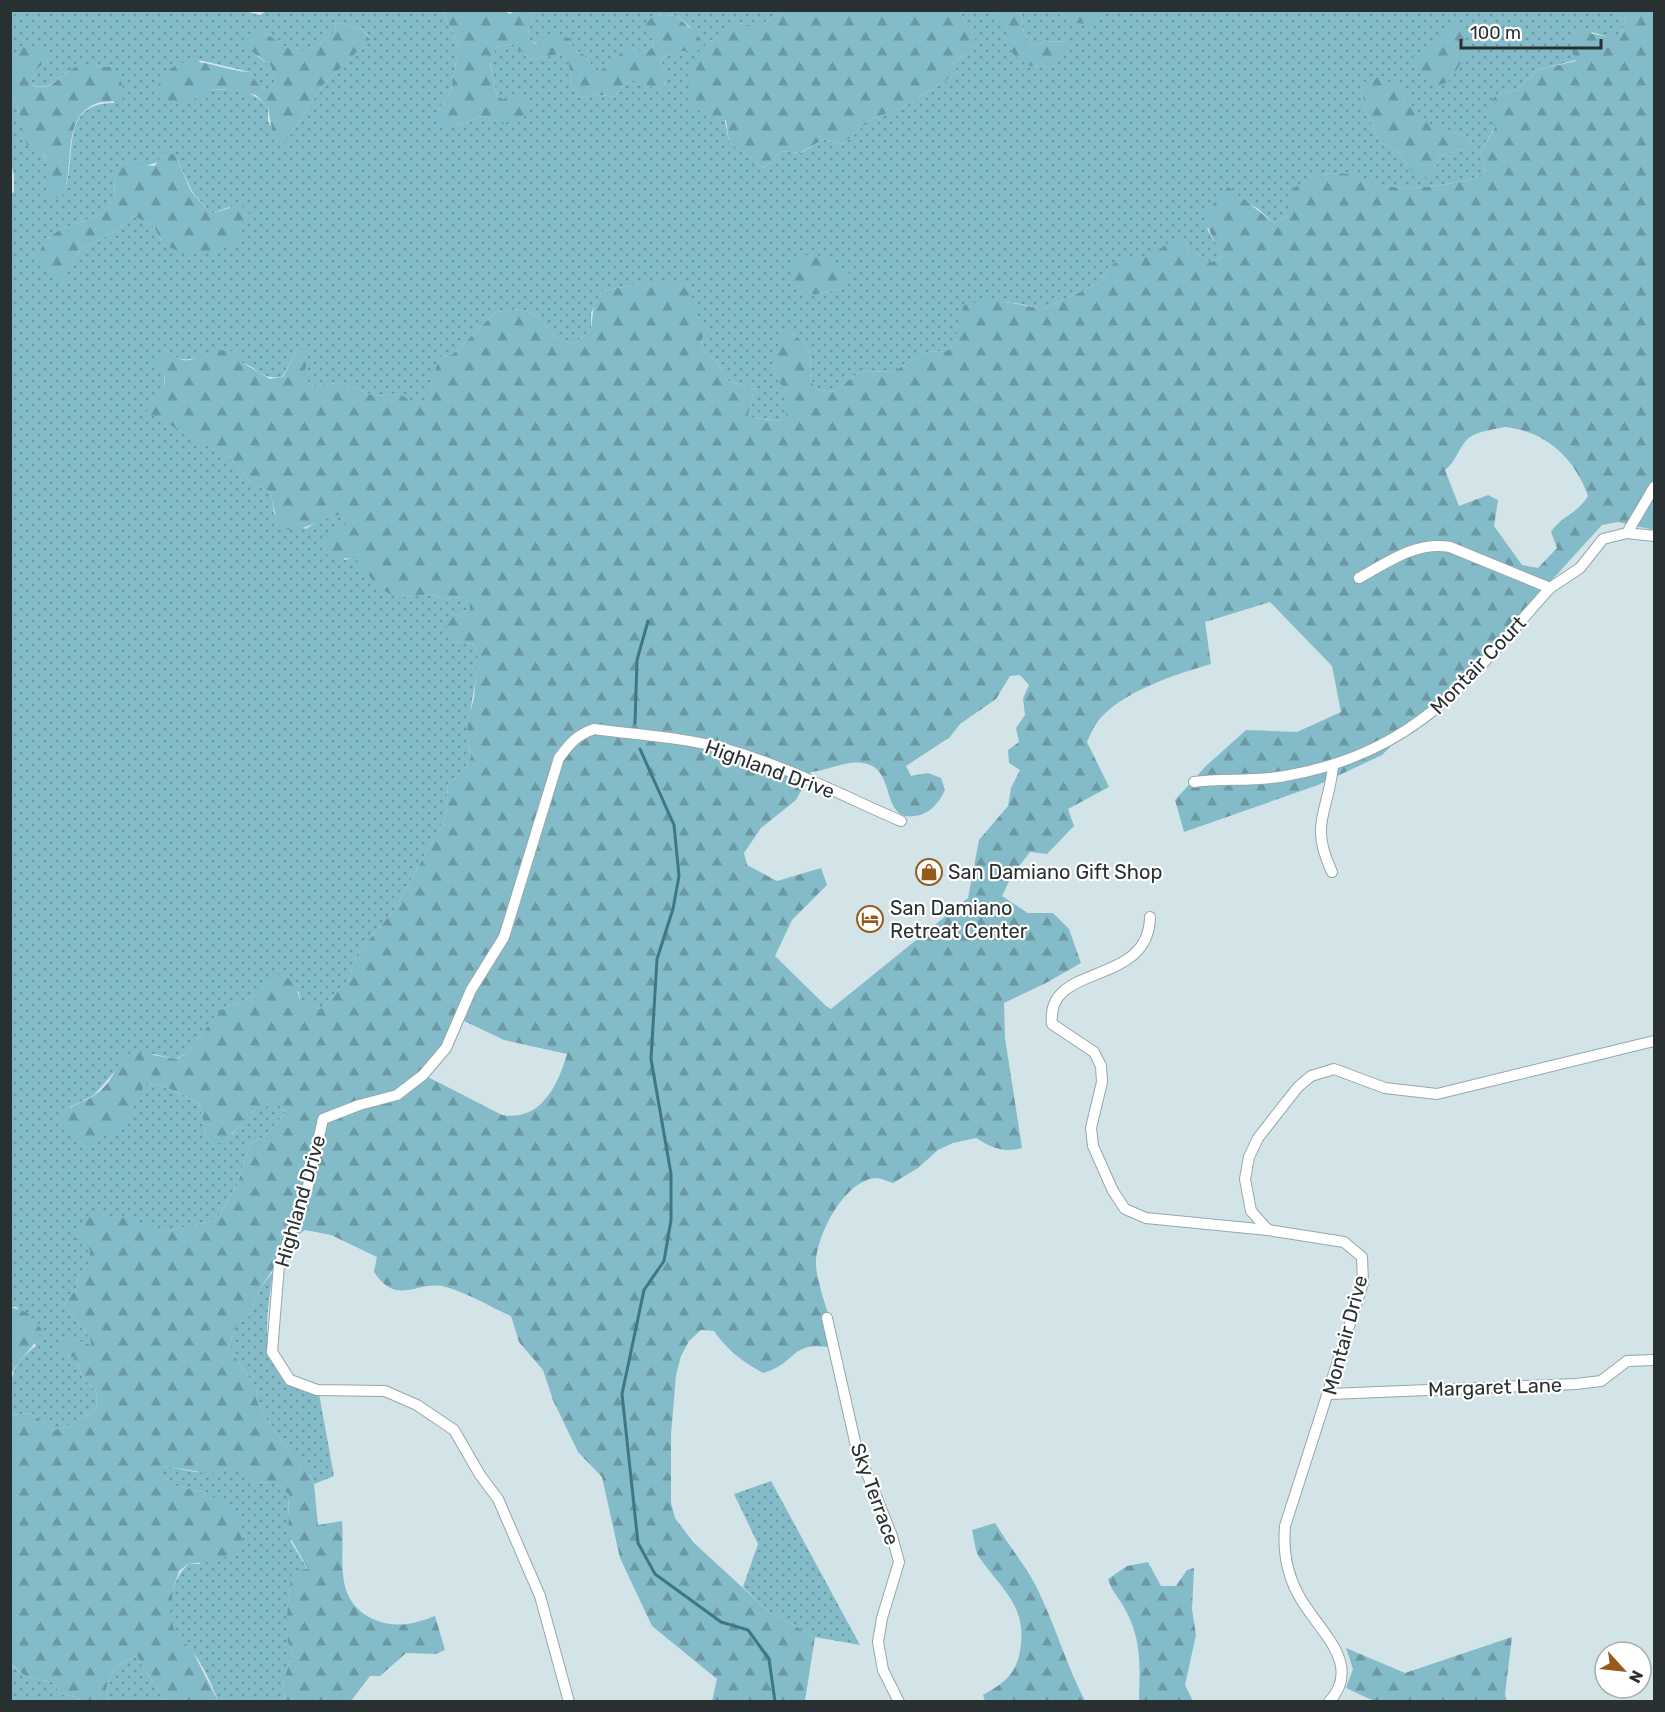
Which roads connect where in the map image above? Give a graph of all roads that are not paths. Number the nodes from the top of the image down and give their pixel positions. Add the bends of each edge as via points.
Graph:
1 (1654, 487) edge
2 (1627, 533) junction
3 (1654, 536) edge
4 (1359, 578) dead end
5 (1550, 588) junction
6 (1333, 766) junction
7 (1194, 782) dead end
8 (900, 821) dead end
9 (1332, 872) dead end
10 (1150, 917) dead end
11 (1654, 1041) edge
12 (1268, 1230) junction
13 (827, 1317) dead end
14 (1654, 1360) edge
15 (1329, 1394) junction
16 (569, 1701) edge
17 (899, 1701) edge
18 (1329, 1701) edge

1 - 2 street
2 - 3 street
2 - 5 street via 1603,539 1580,568
4 - 5 street via 1414,549 1439,545
5 - 6 street, Montair Court via 1457,691 1428,717 1394,740
6 - 7 street, Montair Court via 1260,780 1223,778
6 - 9 street via 1319,835
8 - 16 street, Highland Drive via 793,773 726,749 677,739 594,729 585,732 573,739 559,758 507,928 471,990 446,1048 423,1075 397,1095 323,1119 308,1186 279,1265 272,1352 290,1380 317,1390 385,1391 417,1405 454,1430 498,1499 540,1596
10 - 12 street, Montair Drive via 1143,947 1130,959 1059,993 1050,1008 1052,1024 1094,1052 1101,1066 1102,1082 1091,1128 1093,1146 1113,1191 1131,1212 1146,1218
11 - 12 street via 1437,1094 1385,1088 1334,1069 1311,1076 1258,1138 1249,1157 1245,1179 1251,1211
12 - 15 street, Montair Drive via 1344,1242 1362,1257 1363,1283
13 - 17 street, Sky Terrace via 856,1446 899,1562 878,1642 883,1670
14 - 15 street, Margaret Lane via 1628,1361 1601,1381 1576,1384
15 - 18 street, Montair Drive via 1285,1526 1283,1544 1298,1594 1339,1654 1344,1670 1341,1685

